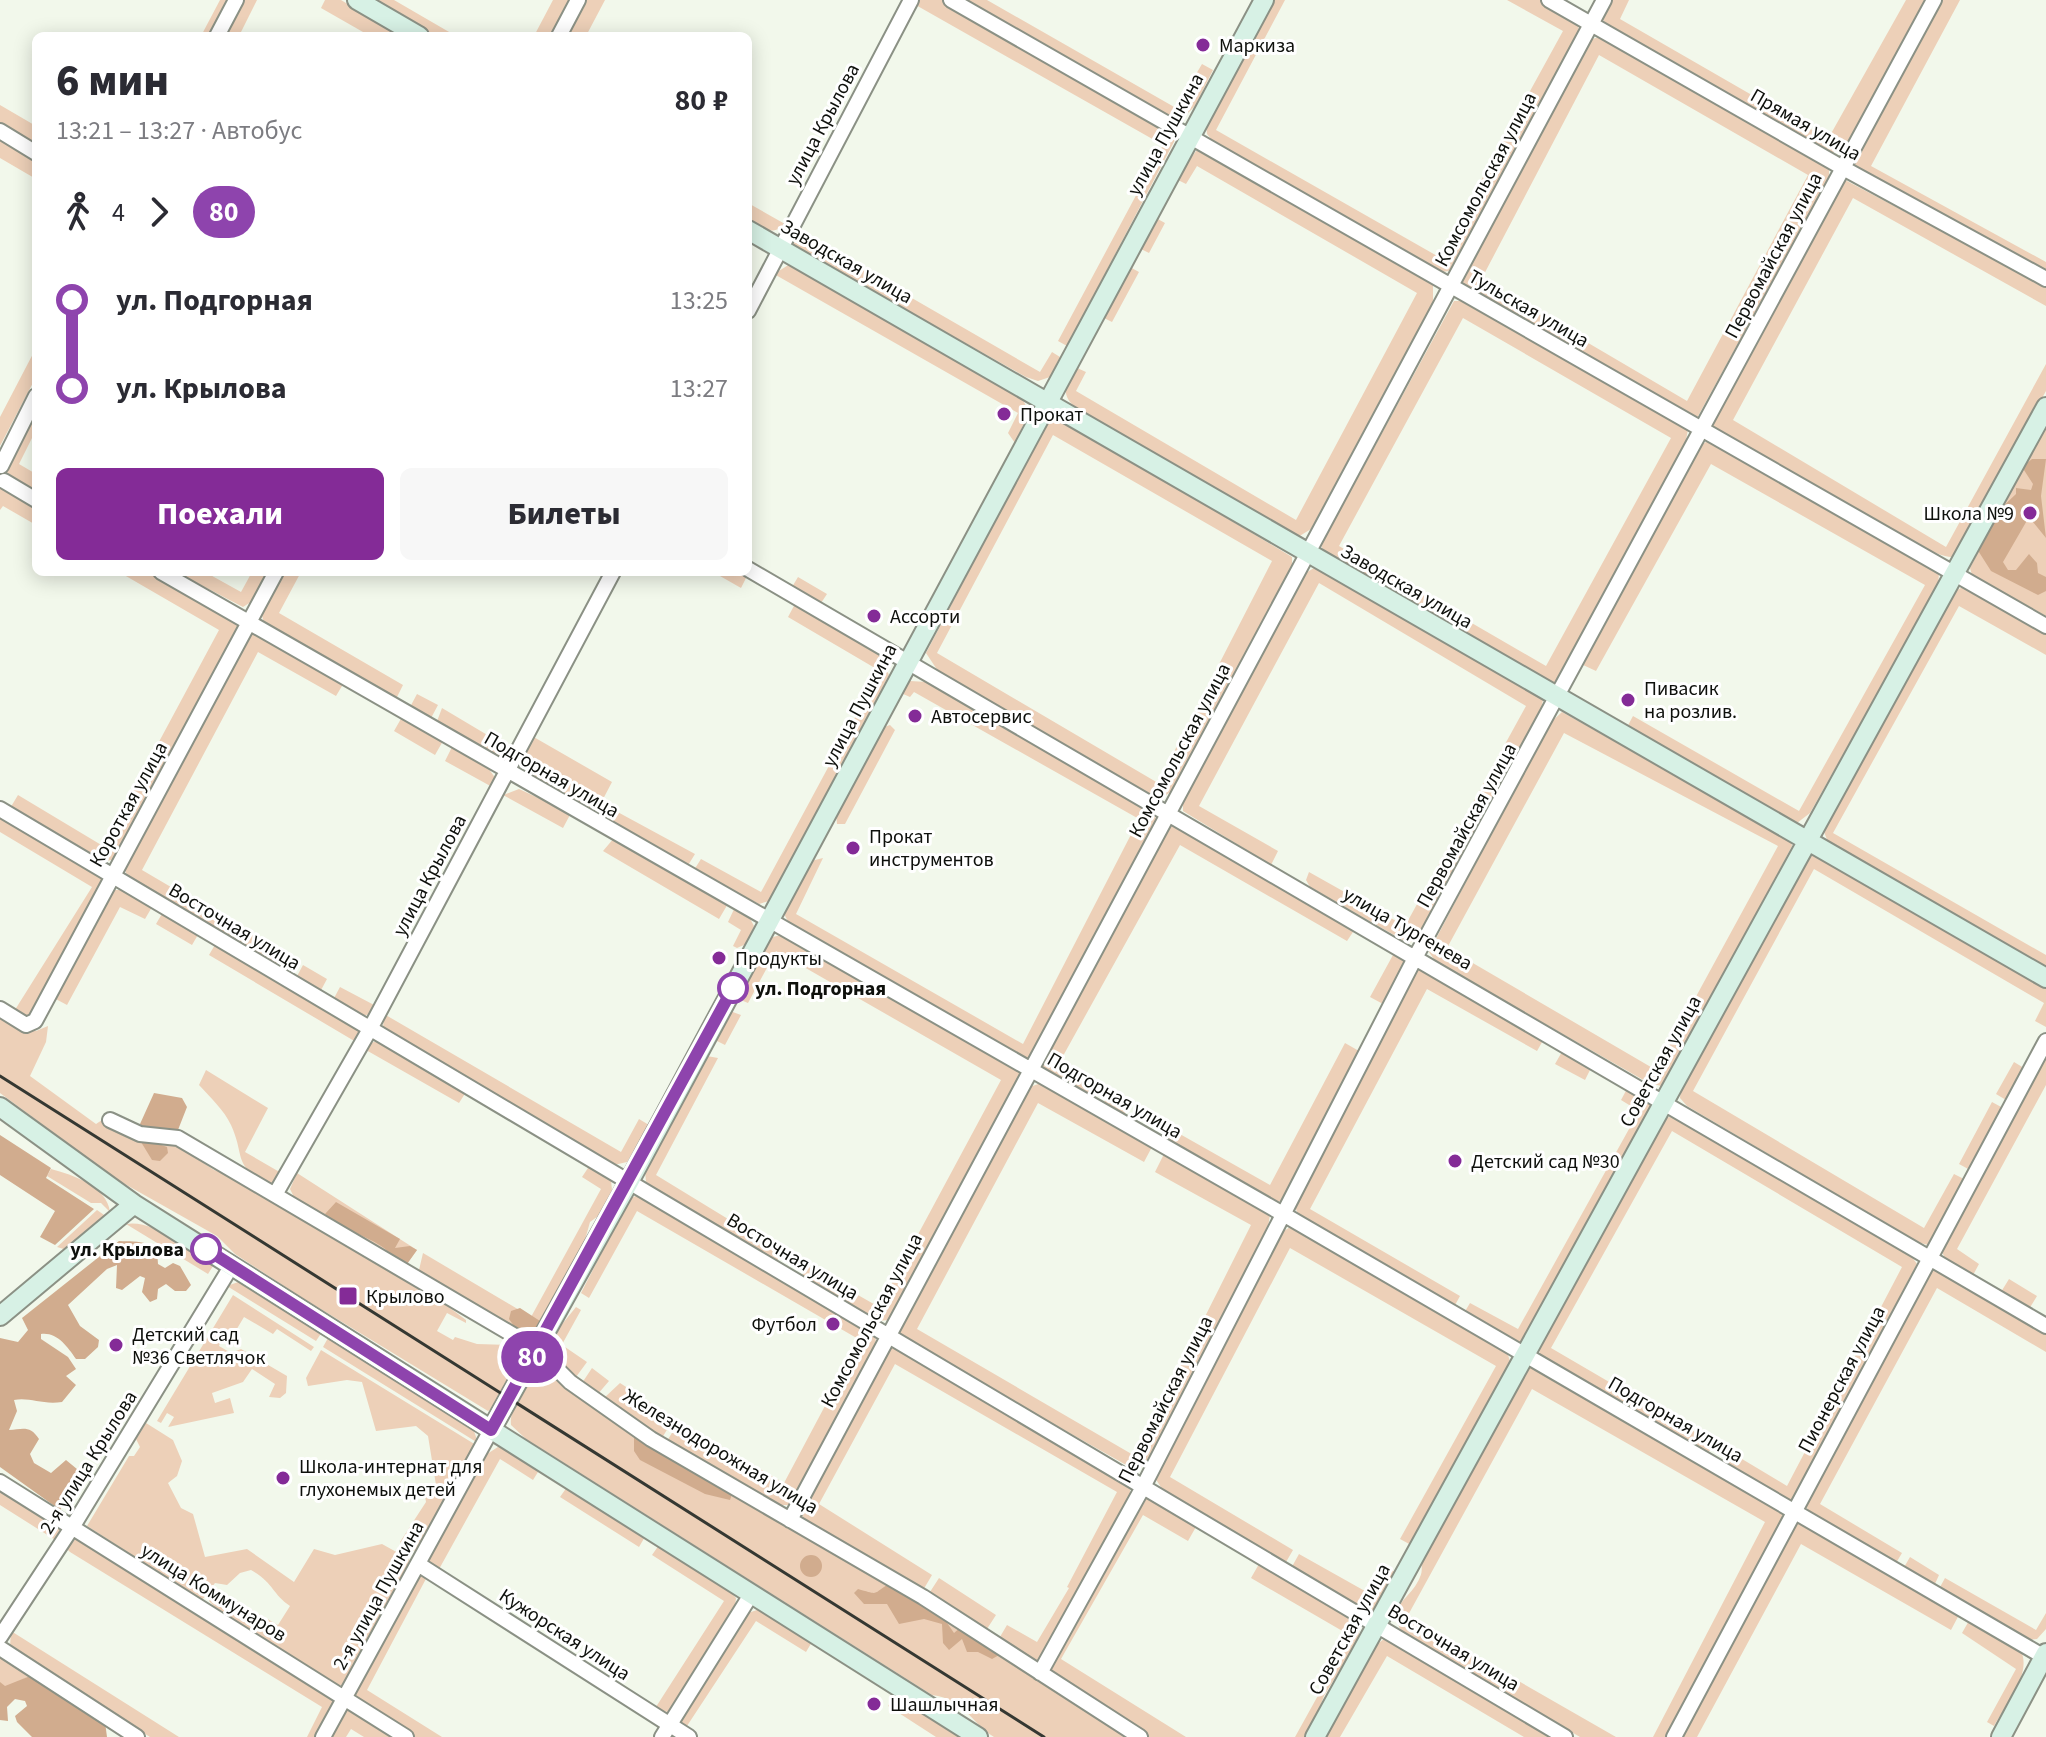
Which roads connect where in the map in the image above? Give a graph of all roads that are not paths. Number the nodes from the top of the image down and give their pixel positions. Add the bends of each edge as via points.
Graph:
1 (236, 0) edge
2 (357, 0) edge
3 (578, 0) edge
4 (911, 0) edge
5 (951, 0) edge
6 (1264, 0) edge
7 (1549, 0) edge
8 (1604, 0) edge
9 (1934, 0) edge
10 (1591, 24) junction
11 (219, 32) edge
12 (412, 32) edge
13 (561, 32) edge
14 (0, 131) edge
15 (1189, 135) junction
16 (32, 151) edge
17 (1843, 168) junction
18 (752, 232) edge
19 (780, 248) junction
20 (2046, 279) edge
21 (1450, 286) junction
22 (752, 303) edge
23 (1047, 401) junction
24 (32, 405) edge
25 (2046, 407) edge
26 (1702, 429) junction
27 (1, 474) edge
28 (32, 497) edge
29 (1307, 554) junction
30 (752, 571) edge
31 (1954, 574) junction
32 (168, 576) edge
33 (274, 576) edge
34 (611, 576) edge
35 (249, 623) junction
36 (2046, 626) edge
37 (907, 661) junction
38 (1558, 699) junction
39 (507, 771) junction
40 (0, 809) edge
41 (1168, 812) junction
42 (1806, 840) junction
43 (111, 876) junction
44 (769, 921) junction
45 (1416, 956) junction
46 (2046, 978) edge
47 (0, 1009) edge
48 (370, 1029) junction
49 (2046, 1041) edge
50 (1030, 1070) junction
51 (1663, 1102) junction
52 (0, 1107) edge
53 (110, 1120) dead end
54 (629, 1182) junction
55 (276, 1193) junction
56 (134, 1204) junction
57 (1283, 1214) junction
58 (1931, 1256) junction
59 (232, 1265) junction
60 (0, 1316) edge
61 (2046, 1326) edge
62 (886, 1335) junction
63 (537, 1349) junction
64 (1525, 1354) junction
65 (491, 1430) junction
66 (0, 1482) edge
67 (1143, 1487) junction
68 (1795, 1512) junction
69 (790, 1520) junction
70 (73, 1526) junction
71 (418, 1564) junction
72 (752, 1593) junction
73 (1377, 1624) junction
74 (0, 1637) edge
75 (0, 1648) edge
76 (2045, 1656) edge
77 (1040, 1673) junction
78 (345, 1698) junction
79 (666, 1731) edge
80 (137, 1737) edge
81 (323, 1737) edge
82 (406, 1737) edge
83 (689, 1737) edge
84 (978, 1737) edge
85 (1140, 1737) edge
86 (1315, 1737) edge
87 (1565, 1737) edge
88 (1674, 1737) edge
89 (2001, 1737) edge

1 - 11 street
2 - 12 main road
3 - 13 street
4 - 19 street, улица Крылова
5 - 15 street, Тульская улица
6 - 15 main road, улица Пушкина
7 - 10 street, Прямая улица
8 - 10 street, Комсомольская улица
9 - 17 street, Первомайская улица
10 - 17 street, Прямая улица
10 - 21 street, Комсомольская улица
14 - 16 street
15 - 21 street, Тульская улица
15 - 23 main road, улица Пушкина
17 - 20 street, Прямая улица
17 - 26 street, Первомайская улица
18 - 19 main road, Заводская улица
19 - 22 street, улица Крылова
19 - 23 main road, Заводская улица
21 - 26 street, Тульская улица
21 - 29 street, Комсомольская улица
23 - 29 main road, Заводская улица
23 - 37 main road, улица Пушкина
24 - 27 street
25 - 31 main road, Советская улица
26 - 31 street, Тульская улица
26 - 38 street, Первомайская улица
27 - 28 street
29 - 38 main road, Заводская улица
29 - 41 street, Комсомольская улица
30 - 37 street, улица Тургенева
31 - 36 street, Тульская улица
31 - 42 main road, Советская улица
32 - 35 street, Подгорная улица
33 - 35 street, Короткая улица
34 - 39 street, улица Крылова
35 - 39 street, Подгорная улица
35 - 43 street, Короткая улица
37 - 41 street, улица Тургенева
37 - 44 main road, улица Пушкина
38 - 42 main road, Заводская улица
38 - 45 street, Первомайская улица
39 - 44 street, Подгорная улица
39 - 48 street, улица Крылова
40 - 43 street, Восточная улица
41 - 45 street, улица Тургенева
41 - 50 street, Комсомольская улица
42 - 46 main road, Заводская улица
42 - 51 main road, Советская улица
43 - 47 street, Короткая улица via 35,1021 26,1025
43 - 48 street, Восточная улица
44 - 50 street, Подгорная улица
44 - 54 main road, улица Пушкина
45 - 51 street, улица Тургенева
45 - 57 street, Первомайская улица
48 - 54 street, Восточная улица
48 - 55 street, улица Крылова
49 - 58 street, Пионерская улица
50 - 57 street, Подгорная улица
50 - 62 street, Комсомольская улица
51 - 58 street, улица Тургенева
51 - 64 main road, Советская улица
52 - 56 main road
53 - 55 street, Железнодорожная улица via 140,1134 178,1138
54 - 62 street, Восточная улица
54 - 63 main road, улица Пушкина
55 - 63 street, Железнодорожная улица
56 - 59 main road
56 - 60 main road
57 - 64 street, Подгорная улица
57 - 67 street, Первомайская улица
58 - 61 street, улица Тургенева
58 - 68 street, Пионерская улица
59 - 65 main road
59 - 70 street, 2-я улица Крылова
62 - 67 street, Восточная улица
62 - 69 street, Комсомольская улица
63 - 65 main road, улица Пушкина
63 - 69 street, Железнодорожная улица via 570,1382 651,1439
64 - 68 street, Подгорная улица
64 - 73 main road, Советская улица
65 - 71 street, 2-я улица Пушкина
65 - 72 main road
66 - 70 street, улица Коммунаров
67 - 73 street, Восточная улица
67 - 77 street, Первомайская улица
68 - 76 street, Подгорная улица
68 - 88 street, Пионерская улица
69 - 77 street, Железнодорожная улица
70 - 74 street, 2-я улица Крылова
70 - 78 street, улица Коммунаров
71 - 78 street, 2-я улица Пушкина
71 - 79 street, Кужорская улица
72 - 79 street
72 - 84 main road
73 - 86 main road, Советская улица
73 - 87 street, Восточная улица
75 - 80 street
76 - 89 main road
77 - 85 street, Железнодорожная улица
78 - 81 street, 2-я улица Пушкина
78 - 82 street, улица Коммунаров
79 - 83 street, Кужорская улица

